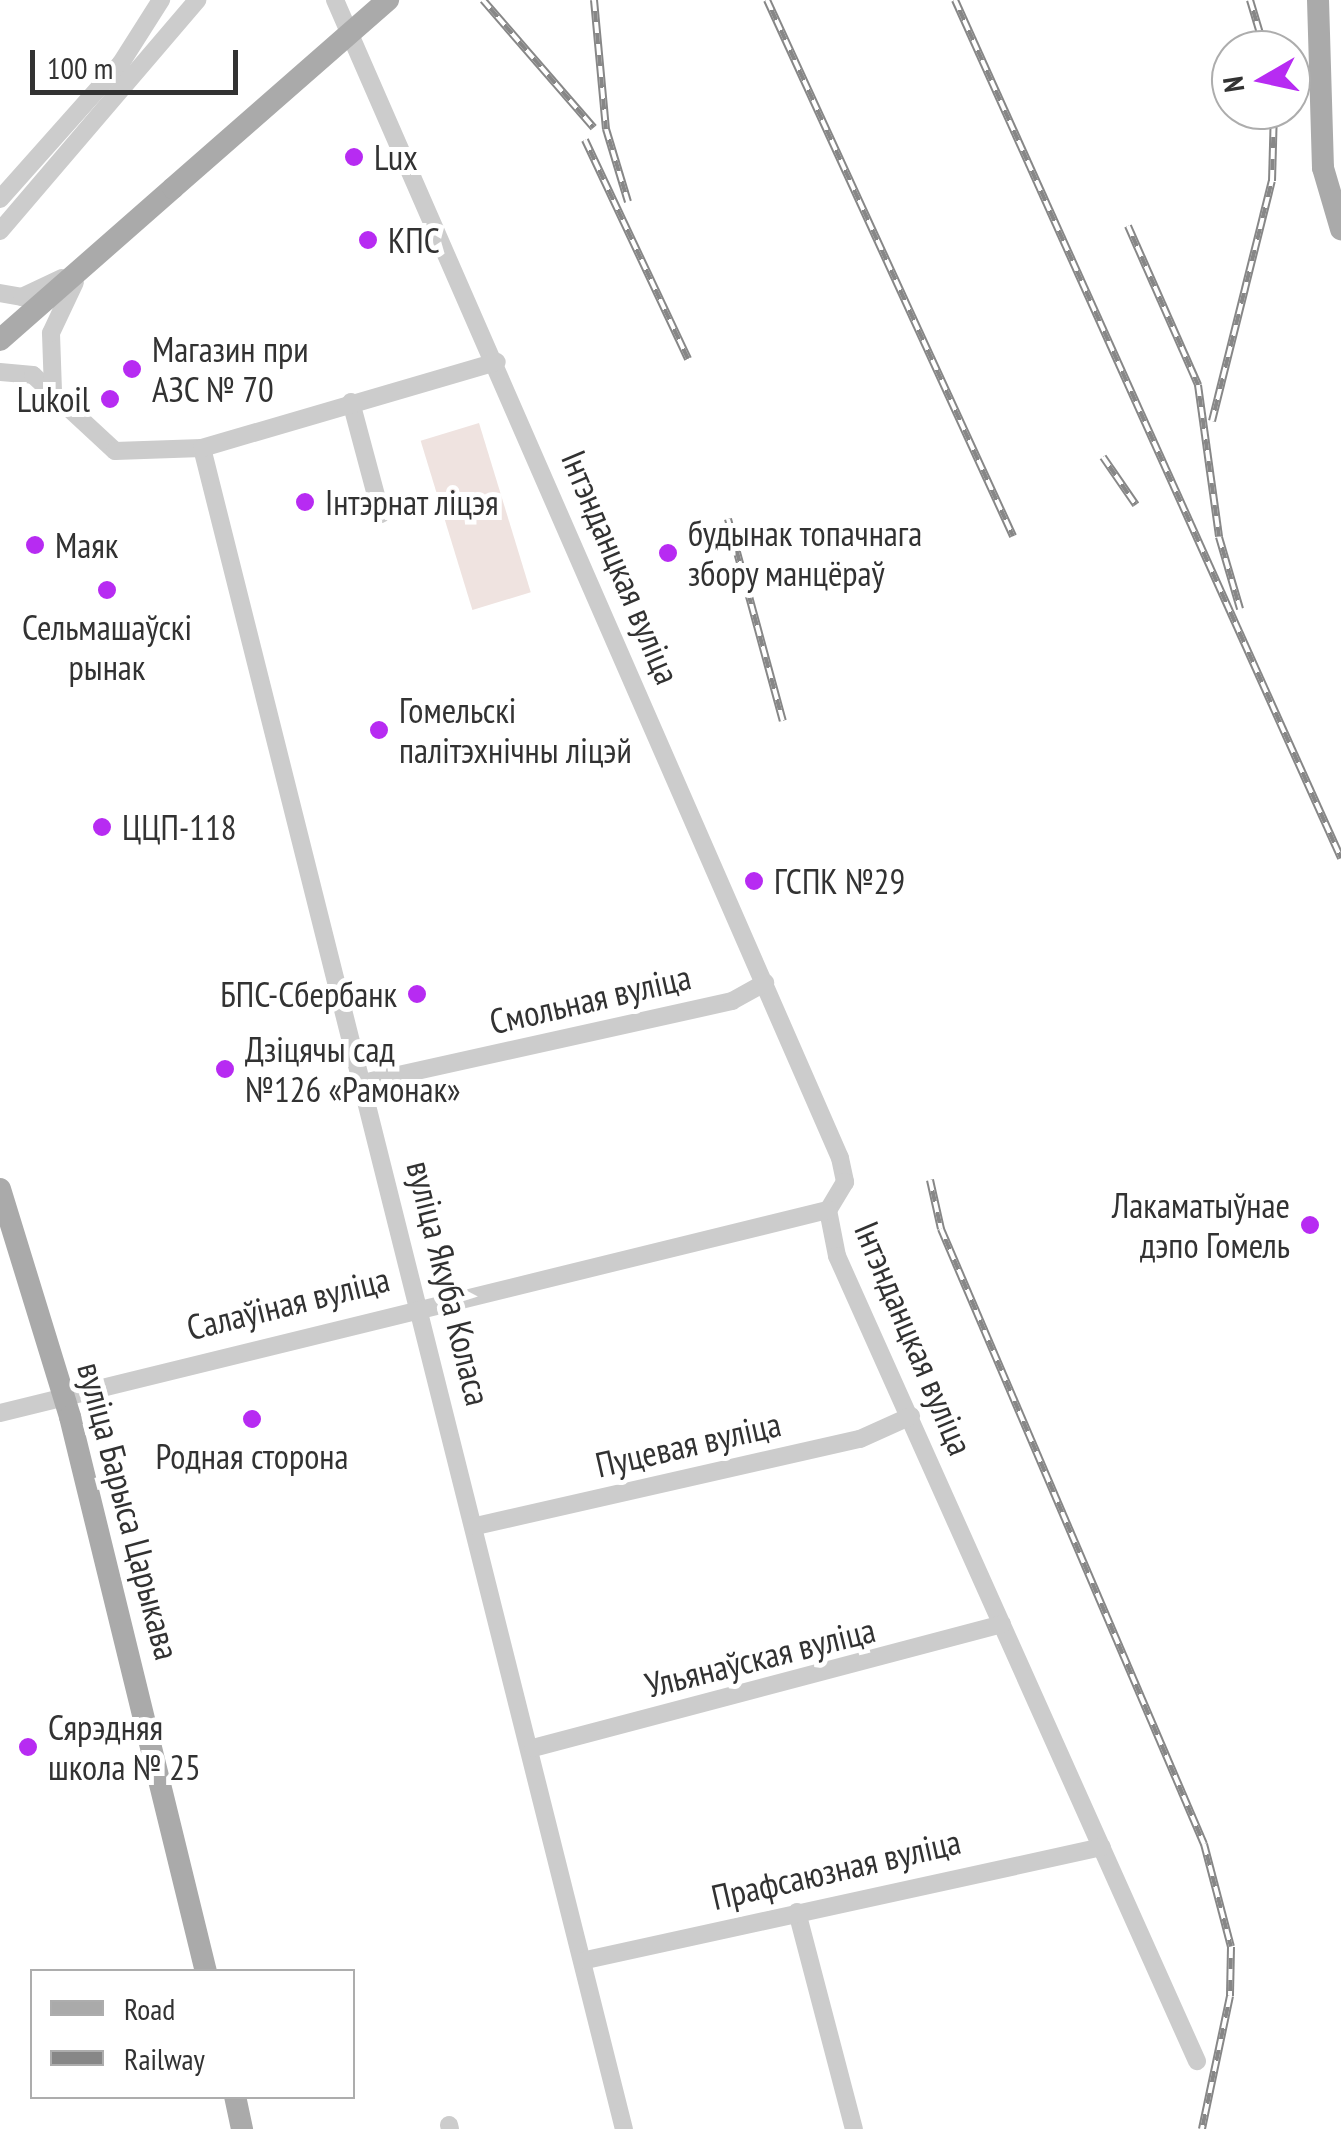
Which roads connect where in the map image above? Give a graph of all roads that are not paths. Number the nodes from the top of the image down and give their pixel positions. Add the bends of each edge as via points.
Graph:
1 (161, 0) edge
2 (197, 0) edge
3 (335, 0) edge
4 (388, 0) edge
5 (1318, 0) edge
6 (0, 198) edge
7 (1341, 229) edge
8 (0, 231) edge
9 (88, 263) junction
10 (0, 293) edge
11 (0, 340) edge
12 (497, 362) junction
13 (0, 372) edge
14 (53, 391) junction
15 (351, 402) junction
16 (202, 448) junction
17 (381, 514) dead end
18 (766, 983) junction
19 (366, 1082) junction
20 (0, 1189) edge
21 (828, 1210) junction
22 (418, 1304) junction
23 (64, 1395) junction
24 (0, 1412) edge
25 (912, 1416) junction
26 (476, 1526) junction
27 (1002, 1624) junction
28 (533, 1748) junction
29 (1102, 1848) junction
30 (797, 1912) junction
31 (586, 1960) junction
32 (205, 1969) edge
33 (1197, 2061) dead end
34 (235, 2099) edge
35 (242, 2129) edge
36 (624, 2129) edge
37 (854, 2129) edge

1 - 6 street via 121,63
2 - 8 street
3 - 12 street, Інтэнданцкая вуліца
4 - 9 main road, bridge
5 - 7 main road via 1322,168
9 - 10 street via 22,297
9 - 11 main road
9 - 14 street via 52,333
12 - 15 street
12 - 18 street, Інтэнданцкая вуліца
13 - 14 street via 33,375
14 - 16 street via 115,451
15 - 16 street
15 - 17 street
16 - 19 street, вуліца Якуба Коласа
18 - 19 street, Смольная вуліца via 732,1001
18 - 21 street, Інтэнданцкая вуліца via 840,1158 845,1182
19 - 22 street, вуліца Якуба Коласа
20 - 23 main road, вуліца Барыса Царыкава
21 - 22 street, Салаўіная вуліца
21 - 25 street, Інтэнданцкая вуліца via 838,1256
22 - 23 street, Салаўіная вуліца
22 - 26 street, вуліца Якуба Коласа
23 - 24 street, Салаўіная вуліца
23 - 32 main road, вуліца Барыса Царыкава
25 - 26 street, Пуцевая вуліца via 860,1439
25 - 27 street, Інтэнданцкая вуліца
26 - 28 street, вуліца Якуба Коласа
27 - 28 street, Ульянаўская вуліца
27 - 29 street, Інтэнданцкая вуліца
28 - 31 street, вуліца Якуба Коласа
29 - 30 street, Прафсаюзная вуліца
29 - 33 street, Інтэнданцкая вуліца
30 - 31 street, Прафсаюзная вуліца
30 - 37 street
31 - 36 street, вуліца Якуба Коласа
34 - 35 main road

